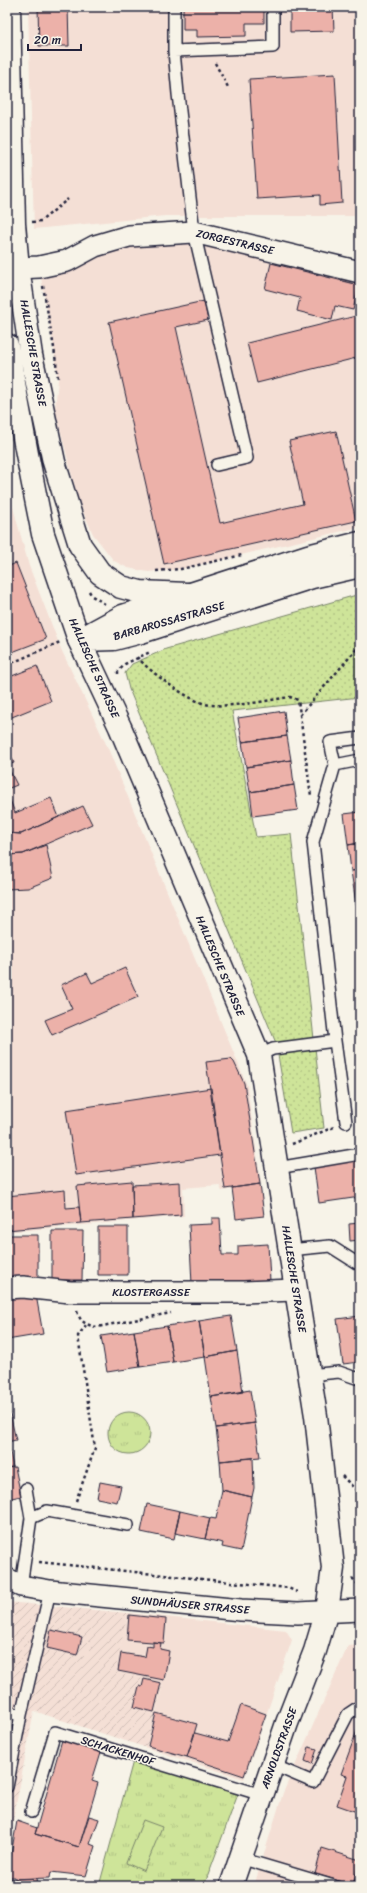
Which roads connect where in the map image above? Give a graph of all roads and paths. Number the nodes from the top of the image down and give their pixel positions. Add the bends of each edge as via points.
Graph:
1 (9, 7) edge
2 (174, 7) edge
3 (273, 7) edge
4 (207, 50) junction
5 (174, 51) junction
6 (229, 89) dead end
7 (68, 199) dead end
8 (29, 223) dead end
9 (194, 232) junction
10 (13, 269) edge
11 (360, 272) edge
12 (7, 345) edge
13 (10, 374) edge
14 (217, 465) dead end
15 (360, 543) edge
16 (248, 553) dead end
17 (360, 566) edge
18 (155, 572) dead end
19 (187, 594) junction
20 (71, 640) junction
21 (360, 646) edge
22 (137, 658) dead end
23 (7, 665) edge
24 (300, 715) junction
25 (360, 738) edge
26 (360, 760) edge
27 (335, 765) junction
28 (320, 818) junction
29 (335, 1041) junction
30 (259, 1055) junction
31 (346, 1122) joint
32 (288, 1145) dead end
33 (360, 1154) edge
34 (277, 1168) junction
35 (289, 1250) junction
36 (360, 1265) edge
37 (7, 1288) edge
38 (296, 1290) junction
39 (86, 1325) dead end
40 (309, 1375) junction
41 (360, 1377) edge
42 (340, 1474) dead end
43 (26, 1489) dead end
44 (360, 1494) edge
45 (71, 1515) junction
46 (31, 1518) junction
47 (128, 1524) dead end
48 (25, 1561) junction
49 (14, 1583) edge
50 (50, 1591) junction
51 (300, 1594) dead end
52 (360, 1610) edge
53 (327, 1611) junction
54 (360, 1706) edge
55 (7, 1712) edge
56 (21, 1715) junction
57 (273, 1765) junction
58 (7, 1787) edge
59 (262, 1795) junction
60 (31, 1812) dead end
61 (240, 1858) junction
62 (231, 1886) edge
63 (334, 1886) edge

1 - 10 main road, HALLESCHE STRASSE
2 - 5 lane
3 - 4 lane via 273,48
4 - 5 lane
4 - 6 path
5 - 9 lane
7 - 8 path via 41,221
9 - 10 street, ZORGESTRASSE via 129,236 96,246 67,261
9 - 11 street, ZORGESTRASSE
9 - 14 lane via 247,458
10 - 19 main road, HALLESCHE STRASSE via 54,462 80,545 100,573 122,587 140,592
12 - 13 main road, HALLESCHE STRASSE
13 - 20 main road, HALLESCHE STRASSE via 43,534
15 - 19 main road, BARBAROSSASTRASSE via 308,556
16 - 18 path via 182,569
17 - 20 main road, BARBAROSSASTRASSE via 312,577 114,639
19 - 20 main road, BARBAROSSASTRASSE via 123,616
20 - 23 path
20 - 30 main road, HALLESCHE STRASSE via 123,734
21 - 24 path
22 - 24 path via 172,686 189,697 209,705 242,705 290,697 298,700
24 - 28 path via 310,795
25 - 27 lane via 330,742
26 - 27 lane
27 - 28 lane
28 - 29 lane via 313,842
29 - 30 lane via 273,1049
29 - 31 lane
30 - 34 main road, HALLESCHE STRASSE
31 - 32 path
33 - 34 lane
34 - 35 main road, HALLESCHE STRASSE
35 - 36 lane via 330,1246
35 - 38 main road, HALLESCHE STRASSE
37 - 38 street, KLOSTERGASSE via 77,1292
38 - 40 main road, HALLESCHE STRASSE
39 - 45 path via 78,1336 95,1448
40 - 41 lane via 339,1372
40 - 53 main road, HALLESCHE STRASSE via 333,1568
42 - 44 path
43 - 46 lane
45 - 46 lane via 47,1511
45 - 47 lane
46 - 48 lane
48 - 49 lane
48 - 51 path via 282,1587
49 - 50 street, SUNDHÄUSER STRASSE
50 - 53 street, SUNDHÄUSER STRASSE via 241,1610 298,1613
50 - 56 lane
52 - 53 street, SUNDHÄUSER STRASSE
53 - 57 main road, ARNOLDSTRASSE
54 - 57 lane via 348,1714 313,1782
55 - 56 lane
56 - 58 lane
57 - 59 main road, ARNOLDSTRASSE
59 - 60 lane, SCHACKENHOF via 55,1732
59 - 61 main road, ARNOLDSTRASSE
61 - 62 main road, ARNOLDSTRASSE
61 - 63 lane

